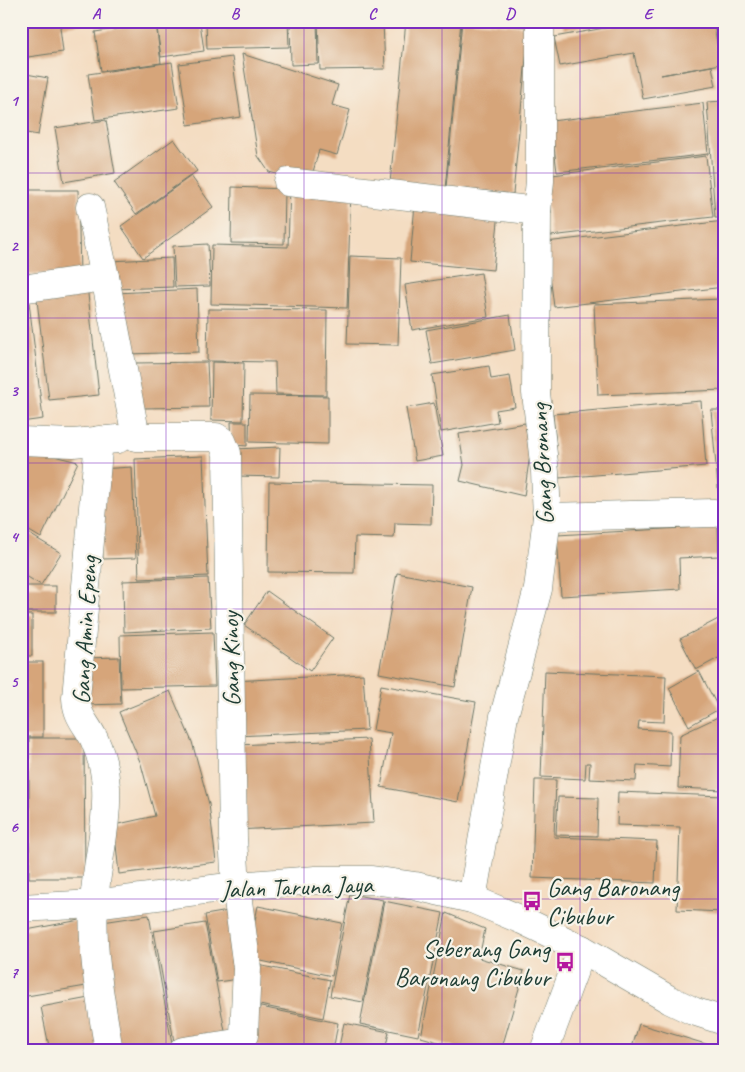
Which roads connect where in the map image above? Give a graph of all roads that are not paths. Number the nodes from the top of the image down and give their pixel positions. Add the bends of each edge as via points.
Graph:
1 (540, 21) edge
2 (288, 182) dead end
3 (90, 206) dead end
4 (537, 211) junction
5 (105, 276) junction
6 (21, 289) edge
7 (136, 437) junction
8 (99, 440) junction
9 (21, 441) edge
10 (714, 513) dead end
11 (547, 517) junction
12 (236, 886) junction
13 (472, 899) junction
14 (94, 904) junction
15 (21, 908) edge
16 (582, 950) junction
17 (724, 1021) edge
18 (109, 1051) edge
19 (183, 1051) edge
20 (544, 1051) edge

1 - 4 street, Gang Bronang via 540,181
2 - 4 street
3 - 5 street
4 - 11 street, Gang Bronang via 536,393
5 - 6 street
5 - 7 street
7 - 8 street
7 - 12 street, Gang Kinoy via 216,437 222,441 227,453
8 - 9 street
8 - 14 street, Gang Amin Epeng via 76,698 81,720 93,738 102,762 106,787
10 - 11 street
11 - 13 street, Gang Bronang via 538,589 504,716
12 - 13 street, Jalan Taruna Jaya via 372,880
12 - 14 street, Jalan Taruna Jaya
12 - 19 street, Gang Kinoy via 247,968 244,1035 236,1043
13 - 16 street, Jalan Taruna Jaya
14 - 15 street, Jalan Taruna Jaya
14 - 18 street, Gang Amin Epeng via 94,953
16 - 17 street, Jalan Taruna Jaya via 670,1000
16 - 20 street

